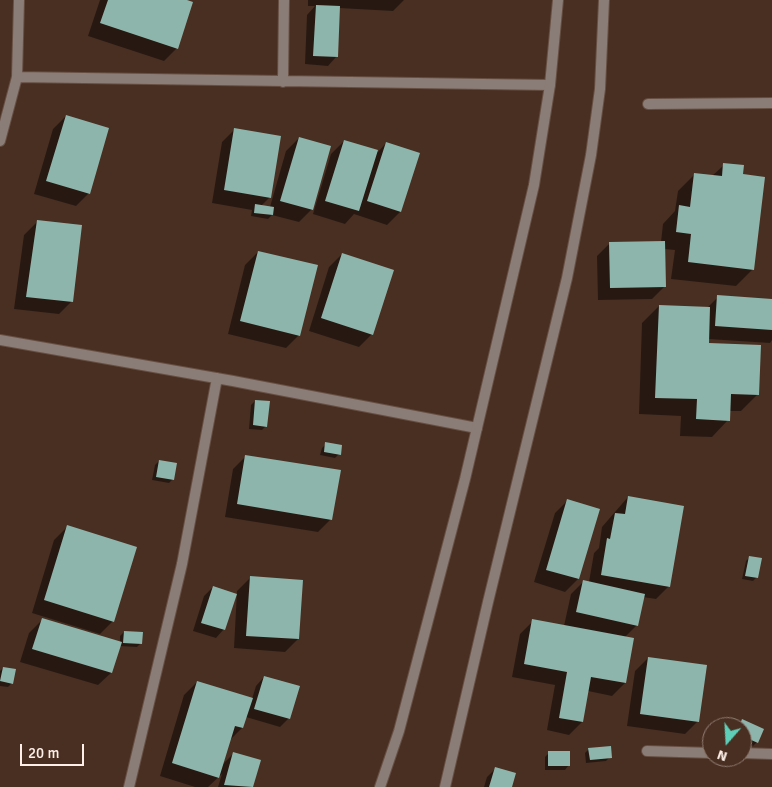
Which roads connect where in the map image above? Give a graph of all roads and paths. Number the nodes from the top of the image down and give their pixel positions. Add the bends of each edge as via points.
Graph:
1 (19, 0) edge
2 (284, 0) edge
3 (558, 0) edge
4 (604, 0) edge
5 (17, 77) junction
6 (283, 82) junction
7 (550, 85) junction
8 (772, 103) edge
9 (648, 104) dead end
10 (0, 141) edge
11 (0, 340) edge
12 (217, 378) junction
13 (477, 428) junction
14 (647, 752) dead end
15 (702, 753) edge
16 (752, 754) edge
17 (772, 754) edge
18 (129, 787) edge
19 (380, 787) edge
20 (445, 787) edge

1 - 5 street
2 - 6 street
3 - 7 street
4 - 20 street via 595,127 567,278
5 - 6 street
5 - 10 street
6 - 7 street
7 - 13 street via 534,185
8 - 9 street
11 - 12 street
12 - 13 street
12 - 18 street via 182,564
13 - 19 street via 399,731
14 - 15 street
16 - 17 street

